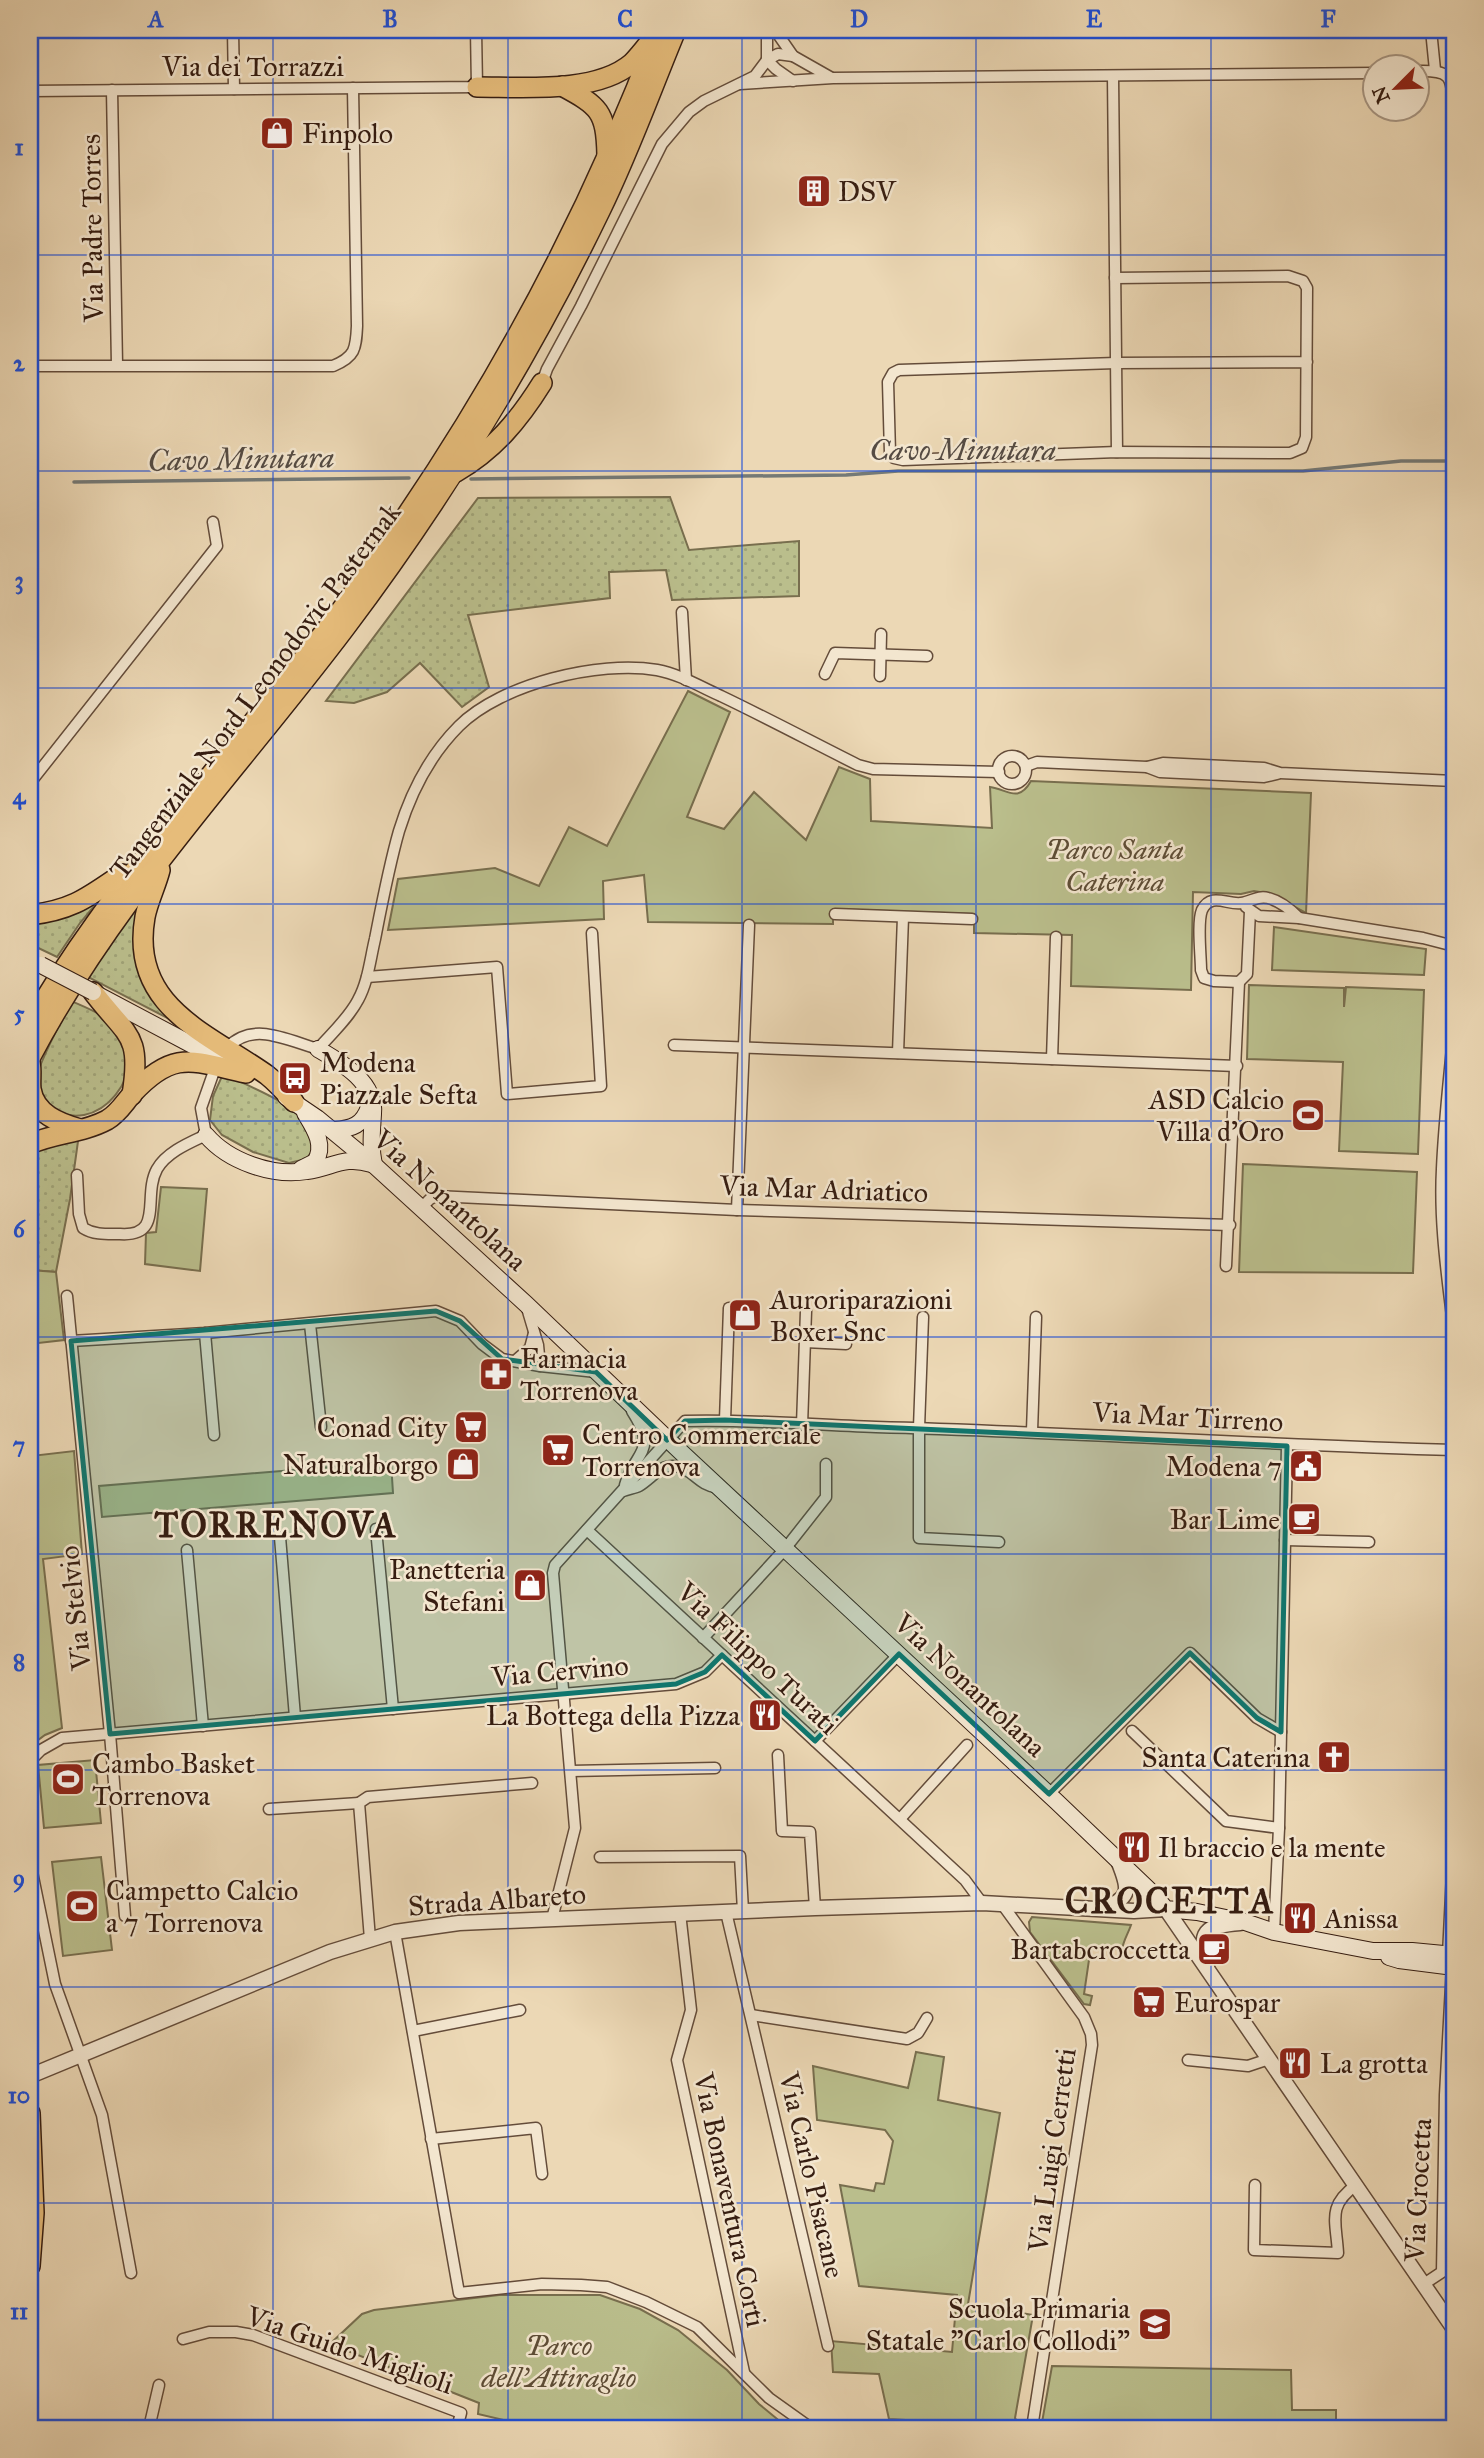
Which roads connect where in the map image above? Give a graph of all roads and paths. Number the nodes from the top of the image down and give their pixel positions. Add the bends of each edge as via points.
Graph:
1 (233, 30) edge
2 (476, 30) edge
3 (767, 30) edge
4 (775, 30) edge
5 (1431, 30) edge
6 (664, 31) edge
7 (793, 56) junction
8 (767, 60) junction
9 (1432, 70) edge
10 (1435, 70) junction
11 (1362, 73) edge
12 (1113, 76) junction
13 (833, 78) junction
14 (793, 81) junction
15 (740, 84) junction
16 (562, 86) junction
17 (477, 87) junction
18 (353, 88) junction
19 (234, 89) junction
20 (112, 90) junction
21 (30, 91) edge
22 (1454, 111) edge
23 (607, 159) junction
24 (1115, 278) junction
25 (1307, 362) junction
26 (1116, 363) junction
27 (117, 365) junction
28 (30, 366) edge
29 (542, 383) joint
30 (1117, 452) junction
31 (452, 474) junction
32 (213, 522) dead end
33 (682, 612) dead end
34 (881, 634) dead end
35 (881, 654) junction
36 (927, 656) dead end
37 (825, 674) dead end
38 (880, 676) dead end
39 (686, 680) junction
40 (1026, 766) junction
41 (999, 772) junction
42 (1454, 782) edge
43 (30, 783) edge
44 (164, 857) junction
45 (143, 860) junction
46 (1246, 907) junction
47 (835, 914) dead end
48 (30, 915) edge
49 (903, 916) junction
50 (972, 919) dead end
51 (1299, 919) junction
52 (749, 925) dead end
53 (592, 933) dead end
54 (1056, 937) dead end
55 (1454, 946) edge
56 (34, 963) edge
57 (367, 977) junction
58 (1239, 982) junction
59 (93, 992) junction
60 (30, 1025) edge
61 (1454, 1026) edge
62 (674, 1045) dead end
63 (228, 1047) dead end
64 (744, 1047) junction
65 (318, 1049) junction
66 (898, 1053) junction
67 (1052, 1059) junction
68 (30, 1060) edge
69 (1237, 1066) junction
70 (246, 1073) junction
71 (213, 1074) dead end
72 (370, 1094) junction
73 (132, 1095) junction
74 (297, 1104) junction
75 (81, 1129) junction
76 (334, 1130) junction
77 (206, 1135) junction
78 (30, 1144) edge
79 (373, 1164) junction
80 (295, 1172) junction
81 (77, 1175) dead end
82 (421, 1208) junction
83 (737, 1210) junction
84 (1230, 1225) junction
85 (1226, 1266) dead end
86 (67, 1296) dead end
87 (526, 1304) junction
88 (729, 1308) dead end
89 (806, 1311) dead end
90 (923, 1317) dead end
91 (1036, 1317) dead end
92 (310, 1324) junction
93 (205, 1333) junction
94 (534, 1333) junction
95 (1454, 1334) edge
96 (71, 1341) junction
97 (805, 1342) junction
98 (846, 1344) dead end
99 (515, 1361) junction
100 (540, 1366) junction
101 (596, 1372) junction
102 (623, 1397) junction
103 (725, 1420) junction
104 (802, 1424) junction
105 (321, 1427) dead end
106 (919, 1428) junction
107 (1032, 1431) junction
108 (214, 1435) dead end
109 (667, 1440) junction
110 (1287, 1446) junction
111 (1454, 1450) edge
112 (826, 1464) dead end
113 (720, 1489) junction
114 (623, 1491) junction
115 (376, 1529) dead end
116 (587, 1530) junction
117 (280, 1537) dead end
118 (1285, 1540) junction
119 (999, 1542) dead end
120 (1369, 1542) dead end
121 (785, 1549) junction
122 (187, 1550) dead end
123 (703, 1638) junction
124 (899, 1654) junction
125 (722, 1655) junction
126 (564, 1694) junction
127 (393, 1709) junction
128 (295, 1717) junction
129 (203, 1726) junction
130 (1132, 1731) dead end
131 (1281, 1732) junction
132 (110, 1734) junction
133 (815, 1741) junction
134 (967, 1745) dead end
135 (778, 1755) dead end
136 (30, 1761) edge
137 (715, 1768) dead end
138 (571, 1770) junction
139 (532, 1783) dead end
140 (1049, 1794) junction
141 (359, 1803) junction
142 (269, 1809) dead end
143 (900, 1819) junction
144 (1279, 1828) junction
145 (1454, 1833) edge
146 (600, 1857) dead end
147 (1119, 1861) junction
148 (30, 1862) edge
149 (982, 1903) junction
150 (1002, 1904) junction
151 (815, 1908) junction
152 (1102, 1909) junction
153 (1166, 1909) junction
154 (743, 1911) junction
155 (726, 1912) junction
156 (680, 1913) junction
157 (125, 1916) dead end
158 (552, 1919) junction
159 (1245, 1922) junction
160 (1453, 1929) edge
161 (395, 1932) junction
162 (1274, 1932) junction
163 (370, 1939) junction
164 (1452, 1966) edge
165 (1208, 1970) junction
166 (520, 2010) dead end
167 (751, 2015) junction
168 (927, 2018) dead end
169 (413, 2031) junction
170 (81, 2055) junction
171 (1269, 2059) junction
172 (1188, 2060) dead end
173 (30, 2076) edge
174 (1450, 2095) edge
175 (30, 2112) edge
176 (431, 2139) junction
177 (542, 2174) dead end
178 (1255, 2185) dead end
179 (1356, 2185) junction
180 (30, 2266) edge
181 (1442, 2272) junction
182 (131, 2273) dead end
183 (1454, 2273) edge
184 (1424, 2284) junction
185 (1454, 2329) edge
186 (183, 2339) dead end
187 (828, 2346) dead end
188 (744, 2372) junction
189 (159, 2385) dead end
190 (149, 2428) edge
191 (457, 2428) edge
192 (811, 2428) edge
193 (1032, 2428) edge

1 - 19 street
2 - 17 street
3 - 8 street
4 - 7 street
5 - 10 street
6 - 16 highway via 617,72 601,80
6 - 23 highway, Tangenziale Nord Leonodovic Pasternak
6 - 31 highway, Tangenziale Nord Leonodovic Pasternak via 602,208 515,372
7 - 8 street via 778,54
7 - 13 street
8 - 14 street
8 - 15 street via 755,76
9 - 10 street
10 - 22 street via 1450,81
11 - 12 street
12 - 13 street
12 - 24 street
13 - 14 street
14 - 15 street
15 - 29 street via 689,112 662,144
16 - 17 highway
16 - 23 highway via 588,99 599,112
17 - 18 street, Via dei Torrazzi
18 - 19 street, Via dei Torrazzi
18 - 27 street via 356,347 347,360 332,366
19 - 20 street, Via dei Torrazzi
20 - 21 street, Via dei Torrazzi
20 - 27 street, Via Padre Torres
23 - 45 highway, Tangenziale Nord Leonodovic Pasternak via 548,282 457,439 331,624
24 - 25 street via 1296,277 1307,288
24 - 26 street
25 - 26 street
25 - 30 street via 1306,437 1297,451
26 - 30 street
26 - 30 street via 899,370 889,377 887,390 888,448 899,460
27 - 28 street
29 - 31 highway via 504,436
31 - 44 highway, Tangenziale Nord Leonodovic Pasternak via 345,628
32 - 43 street via 217,546
33 - 39 street
34 - 35 street
35 - 36 street
35 - 37 street via 835,653
35 - 38 street
39 - 41 street via 858,765
39 - 57 street via 641,669 551,677 501,697 459,725 410,797
40 - 41 street via 1020,758 1009,756 1000,762
40 - 41 street via 1025,776 1017,783 1006,783
40 - 42 street via 1037,762 1264,777 1280,773
44 - 68 highway, Tangenziale Nord Leonodovic Pasternak via 80,971
44 - 74 highway via 144,935 152,979 163,1000 205,1037 270,1077
45 - 48 highway via 89,898
45 - 60 highway, Tangenziale Nord Leonodovic Pasternak via 81,941
46 - 51 street via 1267,917
46 - 51 street via 1255,898 1266,897 1292,910
46 - 58 street via 1247,974
46 - 58 street via 1215,900 1201,912 1200,970 1214,981
47 - 49 street
49 - 50 street
49 - 66 street
51 - 55 street
52 - 64 street
53 - 57 street via 601,1086 507,1094 497,967
54 - 67 street
56 - 59 main road, Via Nonantolana, bridge
57 - 65 street via 354,1007
58 - 69 street
59 - 70 main road, Via Nonantolana
59 - 73 highway via 121,1023 133,1045
61 - 95 street via 1441,1202
62 - 64 street
63 - 65 street via 243,1034 257,1032
64 - 66 street
64 - 83 street
65 - 72 main road via 345,1066
66 - 67 street
67 - 69 street
68 - 75 highway via 30,1086 41,1110
69 - 84 street
70 - 73 highway via 205,1062 182,1062 157,1072
70 - 74 main road, Via Nonantolana
71 - 77 street via 201,1108
72 - 76 main road via 369,1111 360,1123
72 - 79 main road
73 - 75 highway via 117,1114
74 - 76 main road, Via Nonantolana
74 - 80 main road via 315,1130 319,1151 315,1162
75 - 78 highway
76 - 79 main road, Via Nonantolana
77 - 80 main road via 235,1157 268,1169
77 - 81 street via 161,1164 152,1186 148,1225 131,1235 91,1233 83,1228
79 - 80 main road via 350,1160
79 - 82 main road, Via Nonantolana
82 - 83 street, Via Mar Adriatico via 436,1196
82 - 87 main road, Via Nonantolana
83 - 84 street, Via Mar Adriatico
84 - 85 street
86 - 96 street, Via Stelvio
87 - 94 street
87 - 101 main road, Via Nonantolana
88 - 103 street
89 - 97 street
90 - 106 street
91 - 107 street
92 - 93 street
92 - 99 street via 436,1311 460,1321 492,1353
92 - 105 street
93 - 96 street
93 - 108 street
94 - 99 street via 530,1349
94 - 100 street
96 - 132 street, Via Stelvio
97 - 98 street
97 - 104 street
99 - 100 street
100 - 101 street
101 - 102 main road, Via Nonantolana
102 - 109 main road, Via Nonantolana
102 - 114 street via 641,1428 644,1445
103 - 104 street, Via Mar Tirreno
103 - 109 street, Via Mar Tirreno via 685,1421
104 - 106 street, Via Mar Tirreno
106 - 107 street, Via Mar Tirreno
106 - 119 street via 919,1538
107 - 110 street, Via Mar Tirreno
109 - 113 main road, Via Nonantolana
109 - 114 street, Via Mar Tirreno
110 - 111 street, Via Mar Tirreno
110 - 118 street
112 - 121 street via 827,1497
113 - 114 street via 704,1485 686,1469 670,1466
113 - 121 main road, Via Nonantolana
114 - 116 street
115 - 127 street
116 - 123 street, Via Filippo Turati
116 - 126 street via 553,1573
117 - 128 street
118 - 120 street
118 - 131 street
121 - 123 street
121 - 124 main road, Via Nonantolana
122 - 129 street
123 - 125 street, Via Filippo Turati
124 - 133 street
124 - 140 main road, Via Nonantolana
125 - 126 street, Via Cervino via 705,1672 676,1684
125 - 133 street, Via Filippo Turati
126 - 127 street, Via Cervino
126 - 138 street
127 - 128 street, Via Cervino
128 - 129 street, Via Cervino
129 - 132 street, Via Cervino
130 - 144 street via 1226,1821
131 - 140 street via 1258,1718 1190,1653
131 - 144 street
132 - 136 street, Via Cervino via 62,1738
132 - 157 street, Via Stelvio
133 - 143 street, Via Filippo Turati
134 - 143 street
135 - 151 street via 782,1831 810,1832
137 - 138 street
138 - 158 street via 575,1828
139 - 141 street via 368,1797
140 - 147 main road, Via Nonantolana
141 - 142 street
141 - 163 street
143 - 149 street, Via Filippo Turati via 965,1880
144 - 162 street
145 - 160 street, Via Crocetta
146 - 154 street, Strada Albareto via 740,1856
147 - 152 street via 1126,1894 1119,1903
147 - 153 main road, Via Nonantolana
148 - 170 street via 55,1984
149 - 150 street, Strada Albareto
149 - 151 street, Strada Albareto
150 - 152 street, Strada Albareto
150 - 193 street, Via Luigi Cerretti via 1084,2017 1092,2045
151 - 154 street, Strada Albareto
152 - 153 street, Strada Albareto
153 - 159 main road
153 - 165 street, Via Nonantolana
154 - 155 street, Strada Albareto
155 - 156 street, Strada Albareto
155 - 167 street, Via Carlo Pisacane
156 - 158 street, Strada Albareto
156 - 188 street, Via Bonaventura Corti via 691,2010 677,2060
158 - 161 street, Strada Albareto via 458,1923
159 - 162 main road
159 - 165 street via 1223,1924 1206,1932 1202,1941
160 - 164 street, Via Crocetta
161 - 163 street, Strada Albareto
161 - 169 street
162 - 164 main road via 1373,1951 1412,1951
163 - 170 street, Strada Albareto
164 - 174 street, Via Crocetta
165 - 171 street, Via Nonantolana
166 - 169 street
167 - 168 street via 907,2039 923,2028
167 - 187 street, Via Carlo Pisacane
169 - 176 street
170 - 173 street, Strada Albareto
170 - 182 street via 102,2115
171 - 172 street via 1248,2066
171 - 179 street, Via Nonantolana
174 - 181 street, Via Crocetta
175 - 180 highway via 34,2213
176 - 177 street via 536,2127
176 - 188 street via 458,2293 542,2284 607,2287 697,2327
178 - 179 street via 1254,2250 1338,2253 1335,2207
179 - 184 street, Via Nonantolana
181 - 183 street
181 - 184 street, Via Crocetta
184 - 185 street, Via Nonantolana
186 - 191 street, Via Guido Miglioli via 209,2332 253,2335 461,2413
188 - 192 street via 769,2398
189 - 190 street

